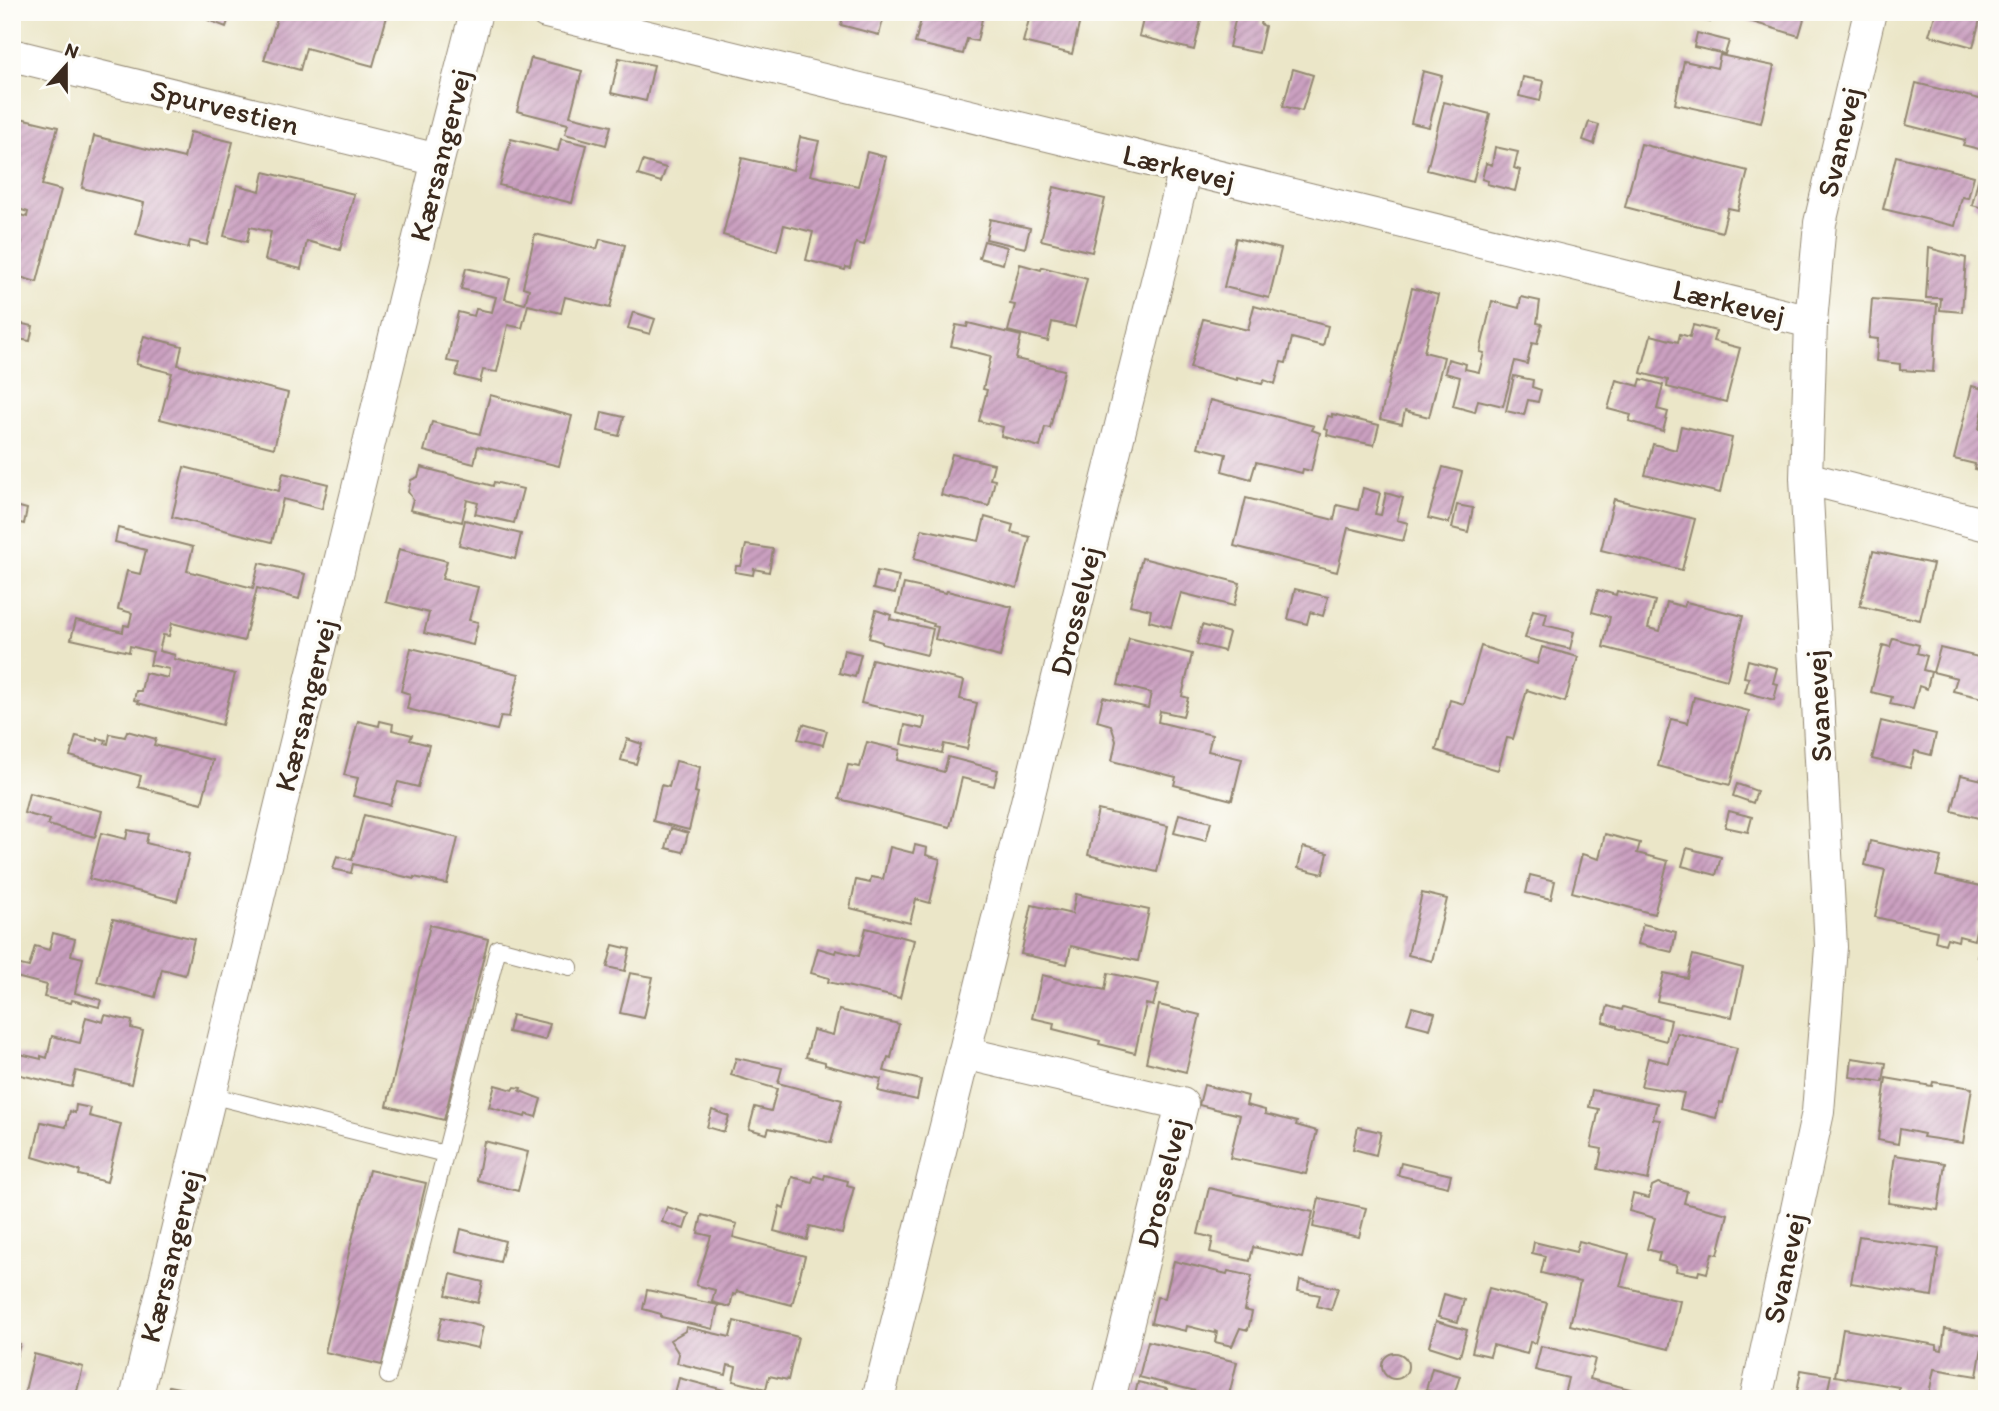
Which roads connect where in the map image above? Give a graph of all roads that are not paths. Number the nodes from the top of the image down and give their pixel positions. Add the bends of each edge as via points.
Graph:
1 (476, 12) edge
2 (546, 12) edge
3 (1870, 12) edge
4 (12, 55) edge
5 (438, 160) junction
6 (1185, 169) junction
7 (1811, 322) junction
8 (1806, 478) junction
9 (1987, 525) edge
10 (570, 967) dead end
11 (964, 1053) junction
12 (210, 1095) junction
13 (445, 1154) junction
14 (388, 1376) dead end
15 (136, 1399) edge
16 (878, 1399) edge
17 (1109, 1399) edge
18 (1756, 1399) edge

1 - 5 street, Kærsangervej
2 - 6 street, Lærkevej
3 - 7 street, Svanevej via 1820,223
4 - 5 street, Spurvestien
5 - 12 street, Kærsangervej
6 - 7 street, Lærkevej
6 - 11 street, Drosselvej
7 - 8 street, Svanevej
8 - 9 street
8 - 18 street, Svanevej via 1831,947 1818,1112
10 - 13 lane via 498,948
11 - 16 street, Drosselvej
11 - 17 street, Drosselvej via 1182,1104
12 - 13 lane
12 - 15 street, Kærsangervej
13 - 14 lane

